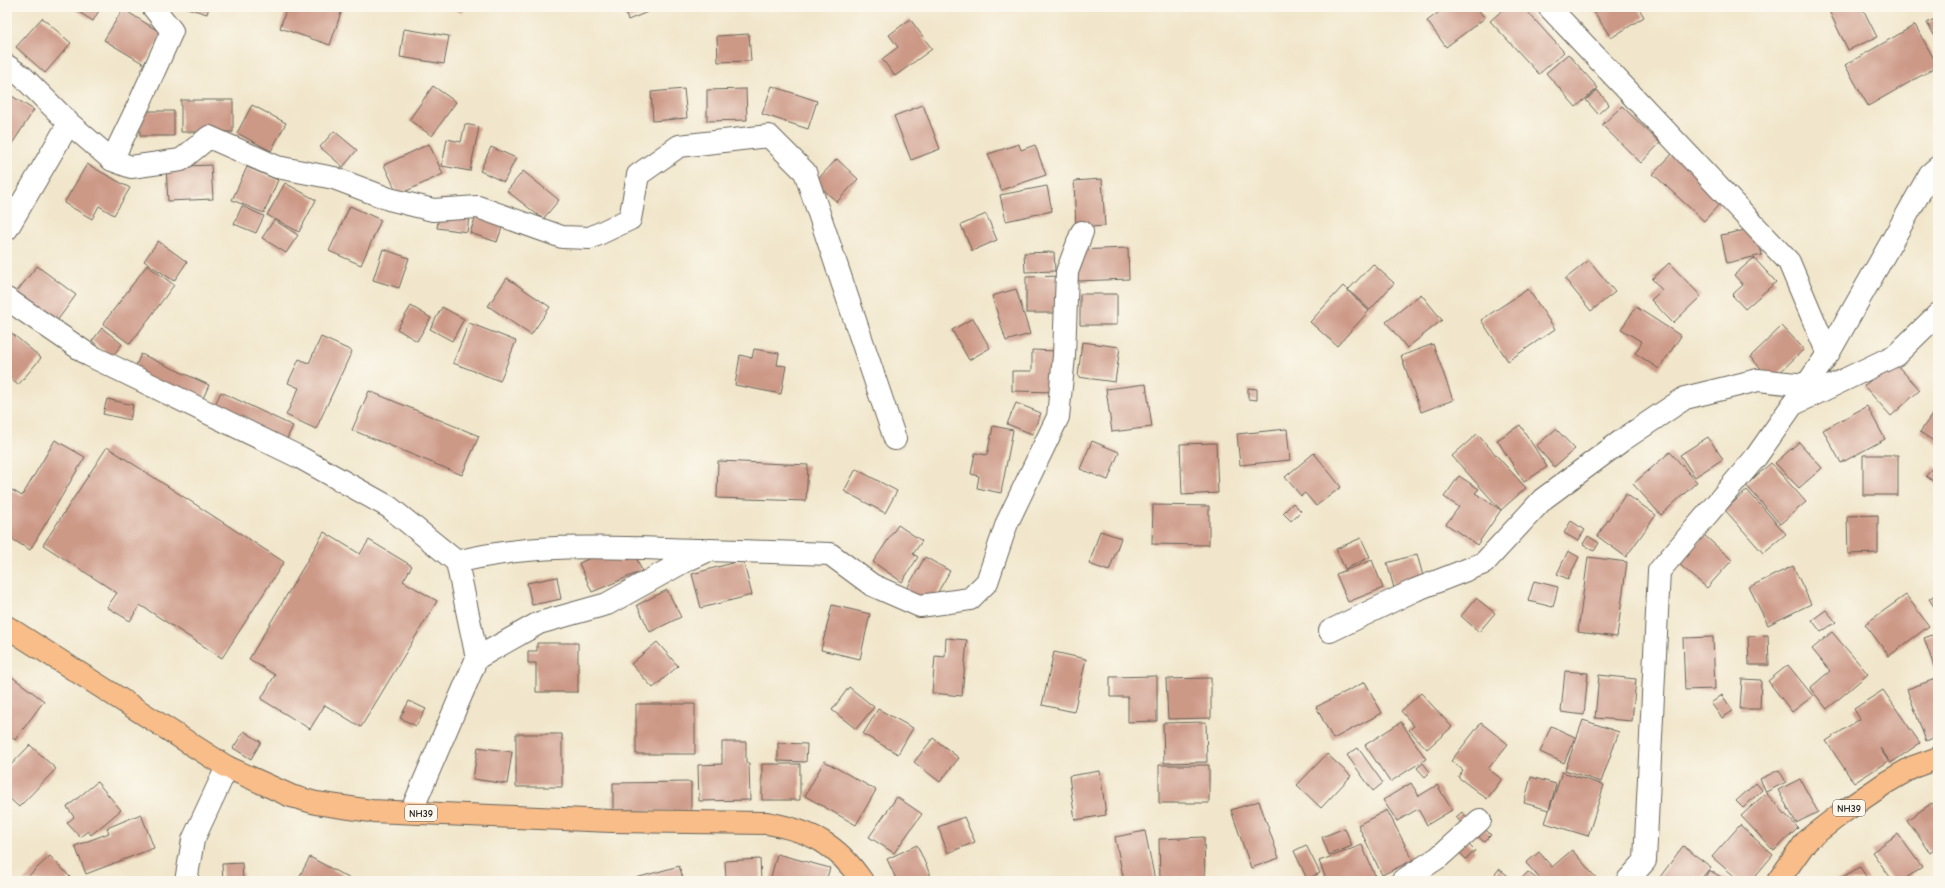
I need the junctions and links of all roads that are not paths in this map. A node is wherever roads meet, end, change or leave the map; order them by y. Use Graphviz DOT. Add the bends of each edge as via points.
graph roads {
  1 [pos="152,7"];
  2 [pos="1549,7"];
  3 [pos="7,66"];
  4 [pos="69,123"];
  5 [pos="112,160"];
  6 [pos="1938,167"];
  7 [pos="7,229"];
  8 [pos="1082,232"];
  9 [pos="7,299"];
  10 [pos="1938,314"];
  11 [pos="1828,354"];
  12 [pos="1806,386"];
  13 [pos="1793,404"];
  14 [pos="895,439"];
  15 [pos="709,550"];
  16 [pos="457,562"];
  17 [pos="7,627"];
  18 [pos="1330,631"];
  19 [pos="477,658"];
  20 [pos="1938,758"];
  21 [pos="227,767"];
  22 [pos="411,812"];
  23 [pos="1480,820"];
  24 [pos="189,877"];
  25 [pos="862,881"];
  26 [pos="1402,881"];
  27 [pos="1627,881"];
  28 [pos="1778,881"];
  1 -- 5 [label="street" via="172,31"];
  2 -- 11 [label="street" via="1789,262"];
  3 -- 4 [label="street" via="23,77"];
  4 -- 5 [label="street"];
  4 -- 7 [label="street"];
  5 -- 14 [label="street" via="131,167 181,160 209,137 277,167 334,178 389,199 433,210 478,207 562,237 590,238 630,219 638,175 679,146 769,136 805,172"];
  6 -- 11 [label="street" via="1930,174"];
  8 -- 15 [label="street" via="1067,272 1064,356 1058,417 1007,523 987,582 970,598 920,606 872,585 830,554"];
  9 -- 16 [label="street" via="89,355 301,458 389,507"];
  10 -- 13 [label="street" via="1896,355"];
  11 -- 12 [label="street"];
  12 -- 13 [label="street"];
  12 -- 18 [label="street" via="1758,380 1685,398 1543,499 1484,562 1415,590"];
  13 -- 27 [label="street" via="1756,457 1659,571 1645,861"];
  15 -- 16 [label="street" via="587,548 482,555"];
  15 -- 19 [label="street" via="607,604 540,624"];
  16 -- 19 [label="street"];
  17 -- 21 [label="highway, NH39"];
  19 -- 22 [label="street"];
  20 -- 28 [label="highway, NH39" via="1913,767 1887,782 1807,840"];
  21 -- 22 [label="highway, NH39" via="292,796 316,803 371,811"];
  21 -- 24 [label="street" via="193,840"];
  22 -- 25 [label="highway, NH39" via="611,821 768,823 809,833 828,844 843,857"];
  23 -- 26 [label="street" via="1439,857"];
}
